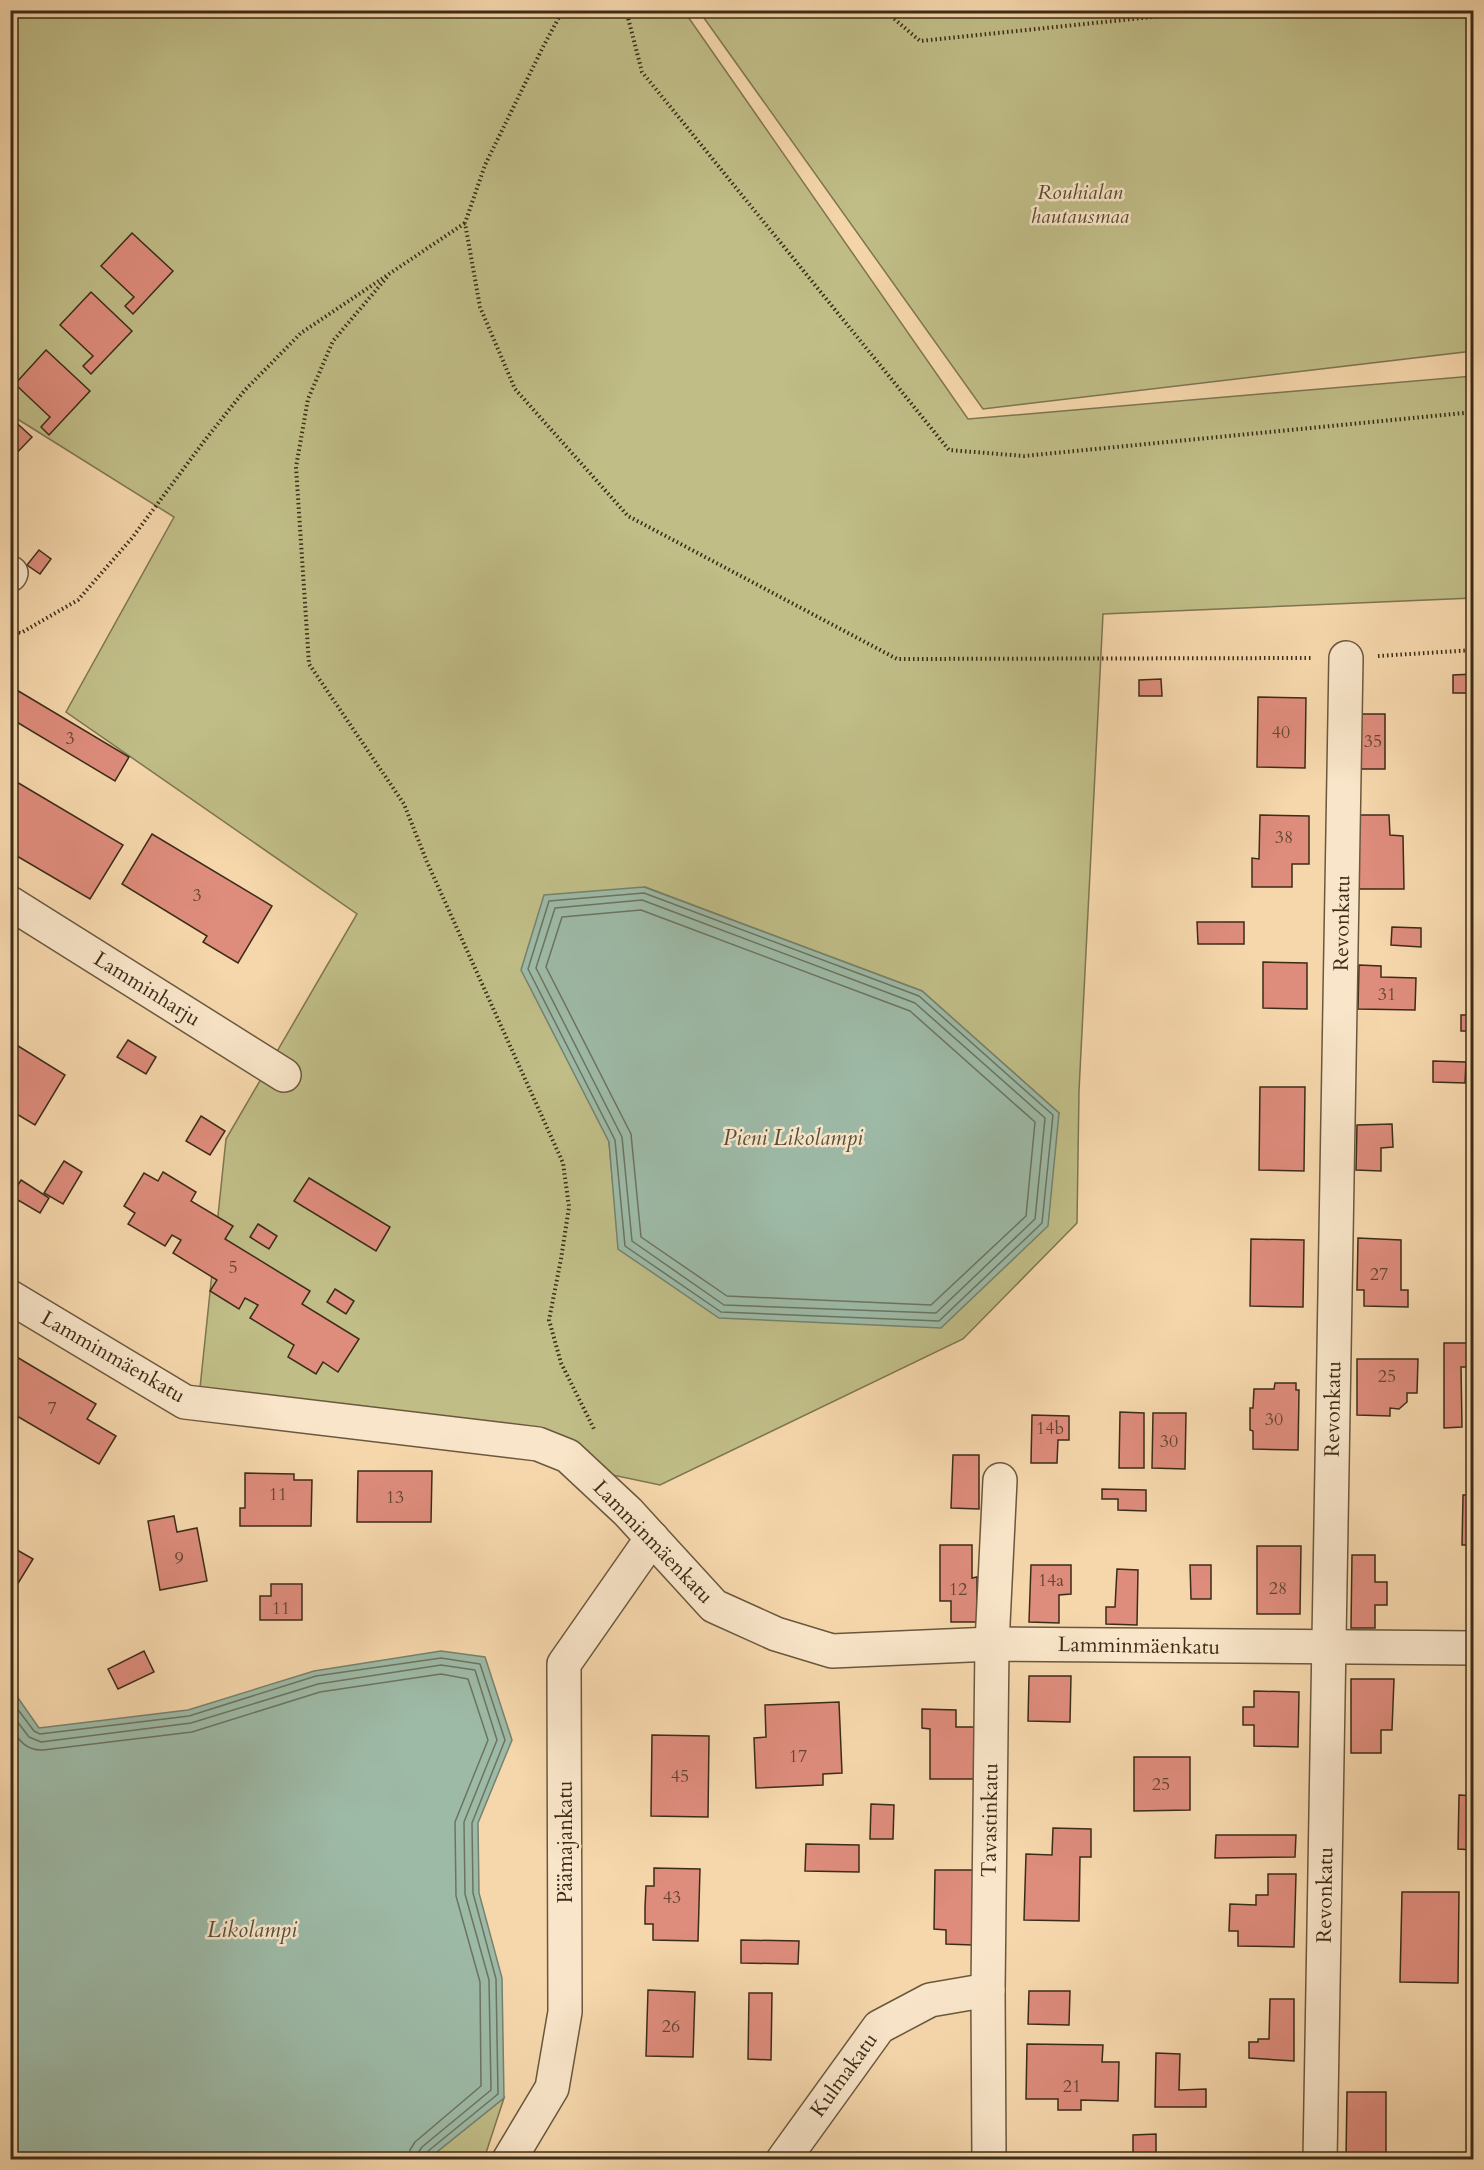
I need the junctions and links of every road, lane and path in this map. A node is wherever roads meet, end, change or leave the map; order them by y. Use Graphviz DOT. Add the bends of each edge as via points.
graph roads {
  1 [pos="563,10"];
  2 [pos="626,10"];
  3 [pos="884,10"];
  4 [pos="1220,10"];
  5 [pos="465,223"];
  6 [pos="387,277"];
  7 [pos="1473,412"];
  8 [pos="10,632"];
  9 [pos="1473,650"];
  10 [pos="1346,658"];
  11 [pos="10,903"];
  12 [pos="284,1075"];
  13 [pos="10,1297"];
  14 [pos="597,1434"];
  15 [pos="1000,1480"];
  16 [pos="652,1538"];
  17 [pos="992,1644"];
  18 [pos="1329,1648"];
  19 [pos="1473,1648"];
  20 [pos="988,1990"];
  21 [pos="509,2160"];
  22 [pos="783,2160"];
  23 [pos="989,2160"];
  24 [pos="1320,2160"];
  1 -- 5 [label="path" via="485,165"];
  2 -- 7 [label="path" via="642,72 949,450 1024,456"];
  3 -- 4 [label="path" via="920,41"];
  5 -- 6 [label="path"];
  5 -- 10 [label="path" via="480,307 516,389 628,516 897,659"];
  6 -- 8 [label="path" via="301,333 244,392 132,538 78,600 21,633"];
  6 -- 14 [label="path" via="333,341 308,399 296,467 309,664 404,804 563,1163 569,1207 549,1320 561,1363"];
  9 -- 10 [label="path"];
  10 -- 18 [label="street, Revonkatu"];
  11 -- 12 [label="street, Lamminharju"];
  13 -- 16 [label="street, Lamminmäenkatu" via="185,1402 538,1444 568,1456"];
  15 -- 17 [label="street, Tavastinkatu"];
  16 -- 17 [label="street, Lamminmäenkatu" via="714,1606 776,1634 832,1651"];
  16 -- 21 [label="street, Päämajankatu" via="564,1664 565,2012 552,2088"];
  17 -- 18 [label="street, Lamminmäenkatu"];
  17 -- 20 [label="street, Tavastinkatu"];
  18 -- 19 [label="street, Lamminmäenkatu"];
  18 -- 24 [label="street, Revonkatu"];
  20 -- 22 [label="street, Kulmakatu" via="930,2000 879,2027"];
  20 -- 23 [label="street, Tavastinkatu"];
}
